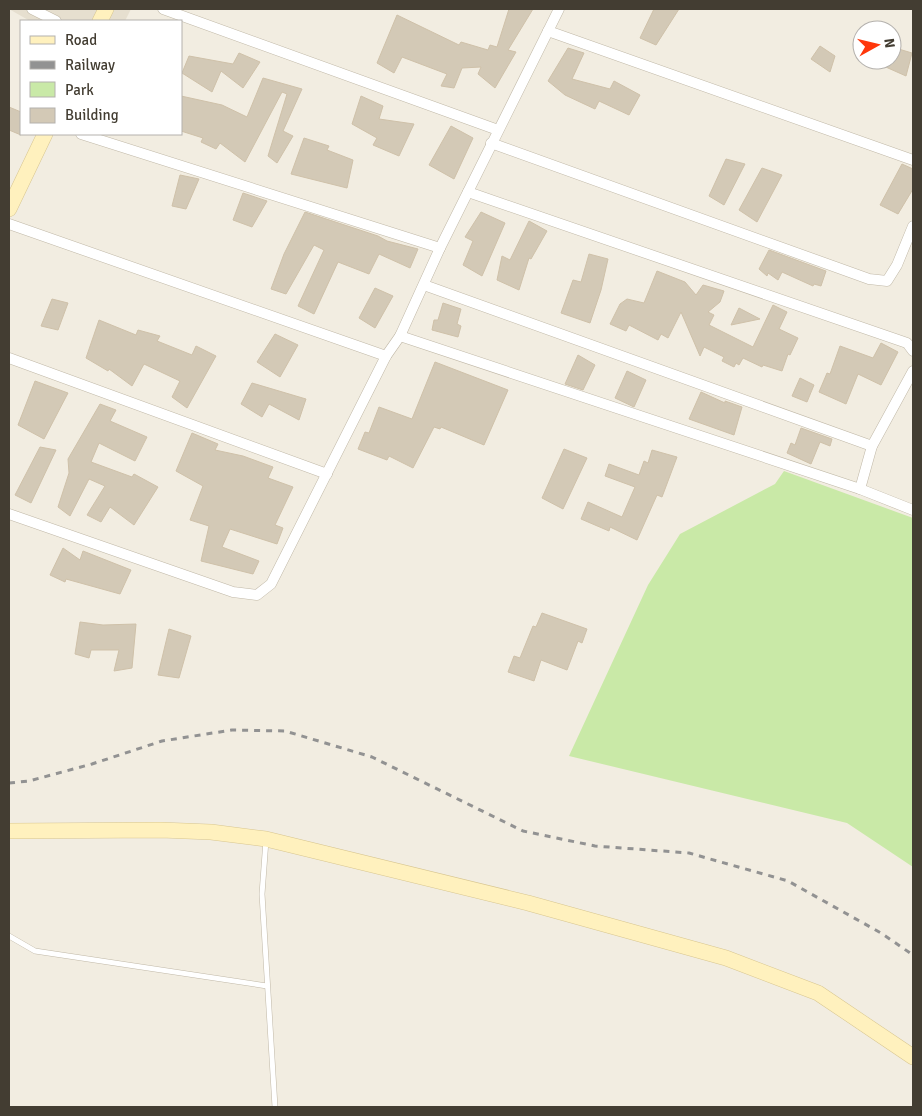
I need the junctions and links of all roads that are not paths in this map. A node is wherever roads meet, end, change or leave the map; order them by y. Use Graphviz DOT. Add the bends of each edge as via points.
graph roads {
  1 [pos="32,9"];
  2 [pos="163,9"];
  3 [pos="559,9"];
  4 [pos="54,20"];
  5 [pos="548,31"];
  6 [pos="498,130"];
  7 [pos="45,135"];
  8 [pos="83,135"];
  9 [pos="492,143"];
  10 [pos="913,160"];
  11 [pos="468,192"];
  12 [pos="9,209"];
  13 [pos="9,224"];
  14 [pos="913,226"];
  15 [pos="440,248"];
  16 [pos="424,285"];
  17 [pos="400,336"];
  18 [pos="913,351"];
  19 [pos="386,356"];
  20 [pos="9,358"];
  21 [pos="913,371"];
  22 [pos="872,446"];
  23 [pos="327,474"];
  24 [pos="860,489"];
  25 [pos="913,510"];
  26 [pos="9,514"];
  27 [pos="9,831"];
  28 [pos="266,839"];
  29 [pos="9,936"];
  30 [pos="267,986"];
  31 [pos="913,1057"];
  32 [pos="275,1107"];
  1 -- 4 [label="street"];
  2 -- 6 [label="street"];
  3 -- 5 [label="street"];
  5 -- 6 [label="street"];
  5 -- 10 [label="street"];
  6 -- 9 [label="street"];
  7 -- 12 [label="street"];
  8 -- 15 [label="street"];
  9 -- 11 [label="street"];
  9 -- 14 [label="street" via="868,279 887,281"];
  11 -- 15 [label="street"];
  11 -- 18 [label="street" via="907,343"];
  13 -- 19 [label="street"];
  15 -- 16 [label="street"];
  16 -- 17 [label="street"];
  16 -- 22 [label="street"];
  17 -- 19 [label="street"];
  17 -- 24 [label="street"];
  19 -- 23 [label="street"];
  20 -- 23 [label="street"];
  21 -- 22 [label="street"];
  22 -- 24 [label="street"];
  23 -- 26 [label="street" via="271,584 257,595 232,592"];
  24 -- 25 [label="street"];
  27 -- 28 [label="street" via="162,830"];
  28 -- 30 [label="lane" via="262,894"];
  28 -- 31 [label="street" via="518,901 726,958 818,993"];
  29 -- 30 [label="lane" via="35,951"];
  30 -- 32 [label="lane"];
}
